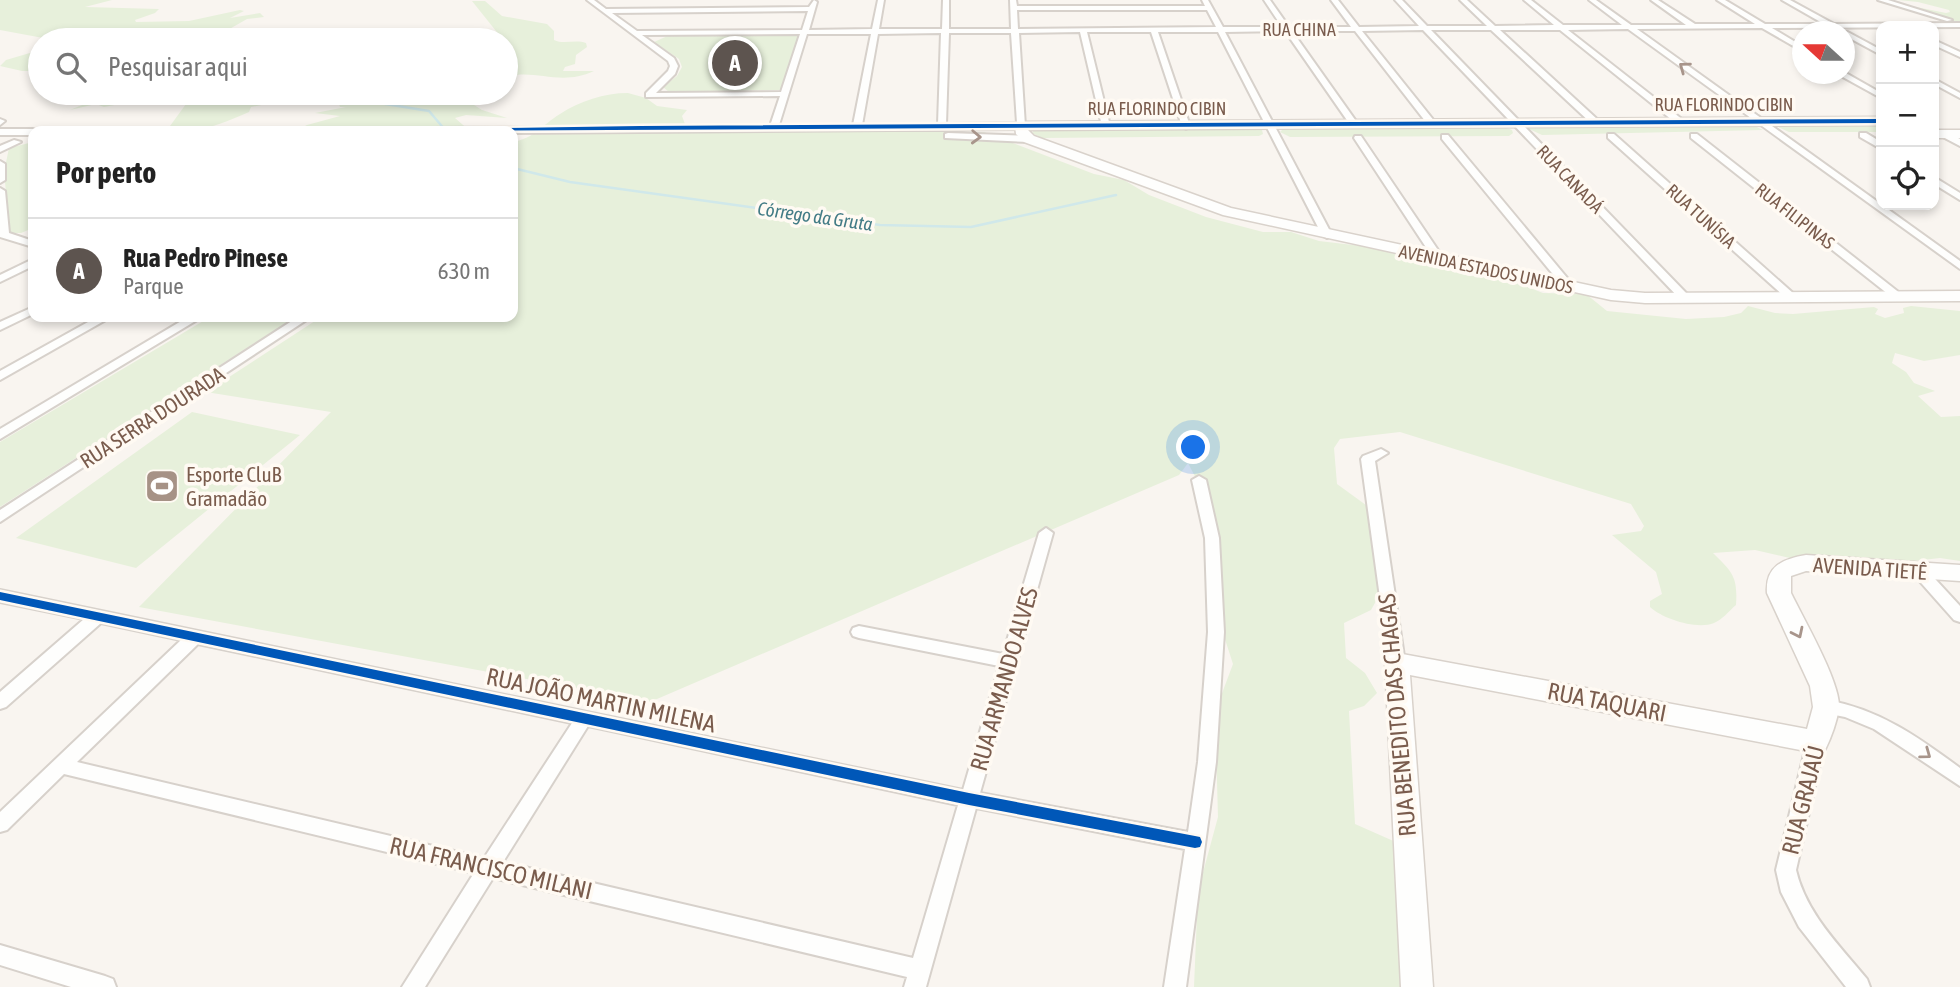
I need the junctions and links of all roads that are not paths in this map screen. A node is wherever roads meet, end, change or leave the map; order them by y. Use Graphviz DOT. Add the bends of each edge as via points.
graph roads {
  1 [pos="590,0"];
  2 [pos="815,0"];
  3 [pos="881,0"];
  4 [pos="946,0"];
  5 [pos="1267,0"];
  6 [pos="1334,0"];
  7 [pos="1398,0"];
  8 [pos="1463,0"];
  9 [pos="1527,0"];
  10 [pos="1592,0"];
  11 [pos="1654,0"];
  12 [pos="1720,0"];
  13 [pos="1785,0"];
  14 [pos="1881,0"];
  15 [pos="1014,4"];
  16 [pos="1207,4"];
  17 [pos="812,9"];
  18 [pos="604,11"];
  19 [pos="1823,21"];
  20 [pos="1960,24"];
  21 [pos="1939,25"];
  22 [pos="1876,26"];
  23 [pos="1628,27"];
  24 [pos="1695,27"];
  25 [pos="1766,27"];
  26 [pos="1792,27"];
  27 [pos="1855,27"];
  28 [pos="1425,28"];
  29 [pos="1494,28"];
  30 [pos="1562,28"];
  31 [pos="1220,29"];
  32 [pos="1288,29"];
  33 [pos="1358,29"];
  34 [pos="946,30"];
  35 [pos="1016,30"];
  36 [pos="1083,30"];
  37 [pos="1154,30"];
  38 [pos="805,31"];
  39 [pos="875,31"];
  40 [pos="638,33"];
  41 [pos="1855,38"];
  42 [pos="1792,43"];
  43 [pos="1939,44"];
  44 [pos="1876,49"];
  45 [pos="1960,55"];
  46 [pos="1855,81"];
  47 [pos="1939,84"];
  48 [pos="1876,93"];
  49 [pos="785,94"];
  50 [pos="1960,96"];
  51 [pos="0,121"];
  52 [pos="1760,121"];
  53 [pos="1876,121"];
  54 [pos="1939,121"];
  55 [pos="1960,121"];
  56 [pos="1595,122"];
  57 [pos="1679,122"];
  58 [pos="1517,123"];
  59 [pos="1432,124"];
  60 [pos="1106,126"];
  61 [pos="1186,126"];
  62 [pos="774,127"];
  63 [pos="857,127"];
  64 [pos="942,127"];
  65 [pos="518,130"];
  66 [pos="518,130"];
  67 [pos="1356,131"];
  68 [pos="1025,132"];
  69 [pos="1273,132"];
  70 [pos="28,133"];
  71 [pos="1939,134"];
  72 [pos="1960,134"];
  73 [pos="1777,135"];
  74 [pos="1863,135"];
  75 [pos="1876,135"];
  76 [pos="2,136"];
  77 [pos="1611,136"];
  78 [pos="1694,136"];
  79 [pos="1444,137"];
  80 [pos="1528,137"];
  81 [pos="28,141"];
  82 [pos="17,142"];
  83 [pos="1876,143"];
  84 [pos="1960,144"];
  85 [pos="0,149"];
  86 [pos="0,164"];
  87 [pos="0,180"];
  88 [pos="1939,183"];
  89 [pos="0,191"];
  90 [pos="1960,197"];
  91 [pos="1,209"];
  92 [pos="1327,235"];
  93 [pos="4,238"];
  94 [pos="28,243"];
  95 [pos="1439,259"];
  96 [pos="28,265"];
  97 [pos="1960,266"];
  98 [pos="0,279"];
  99 [pos="1569,286"];
  100 [pos="1790,296"];
  101 [pos="1897,296"];
  102 [pos="1960,296"];
  103 [pos="1684,297"];
  104 [pos="28,313"];
  105 [pos="96,322"];
  106 [pos="188,322"];
  107 [pos="297,322"];
  108 [pos="0,327"];
  109 [pos="0,376"];
  110 [pos="0,435"];
  111 [pos="1381,453"];
  112 [pos="1199,480"];
  113 [pos="0,517"];
  114 [pos="1046,533"];
  115 [pos="1920,572"];
  116 [pos="1960,573"];
  117 [pos="0,597"];
  118 [pos="1960,616"];
  119 [pos="97,617"];
  120 [pos="859,632"];
  121 [pos="194,638"];
  122 [pos="1009,662"];
  123 [pos="1398,663"];
  124 [pos="0,702"];
  125 [pos="1826,707"];
  126 [pos="584,718"];
  127 [pos="1816,742"];
  128 [pos="61,766"];
  129 [pos="1960,778"];
  130 [pos="970,799"];
  131 [pos="0,824"];
  132 [pos="1195,842"];
  133 [pos="489,867"];
  134 [pos="0,955"];
  135 [pos="918,978"];
  136 [pos="106,987"];
  137 [pos="413,987"];
  138 [pos="1175,987"];
  139 [pos="1417,987"];
  140 [pos="1859,987"];
  1 -- 18 [label="street"];
  2 -- 17 [label="street"];
  3 -- 39 [label="street"];
  4 -- 34 [label="street"];
  5 -- 32 [label="street"];
  6 -- 33 [label="street"];
  7 -- 28 [label="street, RUA CANADÁ"];
  8 -- 29 [label="street"];
  9 -- 30 [label="street"];
  10 -- 23 [label="street"];
  11 -- 24 [label="street"];
  12 -- 25 [label="street"];
  13 -- 19 [label="street"];
  14 -- 20 [label="street"];
  15 -- 16 [label="street"];
  15 -- 35 [label="street"];
  16 -- 31 [label="street"];
  17 -- 18 [label="street"];
  17 -- 38 [label="street"];
  18 -- 40 [label="street"];
  20 -- 21 [label="street, RUA CHINA"];
  22 -- 27 [label="street, RUA CHINA"];
  23 -- 24 [label="street, RUA CHINA"];
  23 -- 30 [label="street, RUA CHINA"];
  52 -- 23 [label="street, one-way"];
  24 -- 25 [label="street, RUA CHINA"];
  25 -- 26 [label="street, RUA CHINA"];
  25 -- 42 [label="street"];
  28 -- 29 [label="street, RUA CHINA"];
  28 -- 33 [label="street, RUA CHINA"];
  28 -- 58 [label="street, RUA CANADÁ"];
  29 -- 30 [label="street, RUA CHINA"];
  29 -- 56 [label="street"];
  30 -- 57 [label="street"];
  31 -- 32 [label="street, RUA CHINA"];
  31 -- 37 [label="street, RUA CHINA"];
  31 -- 69 [label="street"];
  32 -- 33 [label="street, RUA CHINA"];
  32 -- 67 [label="street"];
  33 -- 59 [label="street"];
  34 -- 35 [label="street, RUA CHINA"];
  34 -- 39 [label="street, RUA CHINA"];
  34 -- 64 [label="street"];
  35 -- 36 [label="street, RUA CHINA"];
  35 -- 68 [label="street"];
  36 -- 37 [label="street, RUA CHINA"];
  36 -- 60 [label="street"];
  37 -- 61 [label="street"];
  38 -- 39 [label="street, RUA CHINA"];
  38 -- 40 [label="street, RUA CHINA"];
  38 -- 49 [label="street"];
  39 -- 63 [label="street"];
  40 -- 49 [label="street" via="674,66 649,95"];
  41 -- 44 [label="street"];
  43 -- 45 [label="street"];
  46 -- 48 [label="street"];
  47 -- 50 [label="street"];
  49 -- 62 [label="street"];
  51 -- 76 [label="street"];
  52 -- 53 [label="street, RUA FLORINDO CIBIN"];
  52 -- 57 [label="street, RUA FLORINDO CIBIN"];
  52 -- 73 [label="street"];
  54 -- 55 [label="street"];
  56 -- 57 [label="street, RUA FLORINDO CIBIN"];
  56 -- 58 [label="street, RUA FLORINDO CIBIN"];
  58 -- 59 [label="street, RUA FLORINDO CIBIN"];
  58 -- 80 [label="street, RUA CANADÁ"];
  59 -- 67 [label="street, RUA FLORINDO CIBIN"];
  60 -- 61 [label="street, RUA FLORINDO CIBIN"];
  60 -- 68 [label="street, RUA FLORINDO CIBIN"];
  61 -- 69 [label="street, RUA FLORINDO CIBIN"];
  62 -- 63 [label="street, RUA FLORINDO CIBIN"];
  62 -- 66 [label="street, RUA FLORINDO CIBIN"];
  63 -- 64 [label="street, RUA FLORINDO CIBIN"];
  64 -- 68 [label="street, RUA FLORINDO CIBIN"];
  65 -- 68 [label="street, RUA FLORINDO CIBIN, one-way"];
  67 -- 69 [label="street, RUA FLORINDO CIBIN"];
  67 -- 79 [label="street, RUA FLORINDO CIBIN"];
  67 -- 95 [label="street"];
  68 -- 69 [label="street, RUA FLORINDO CIBIN"];
  68 -- 92 [label="street, AVENIDA ESTADOS UNIDOS" via="1081,150 1190,200"];
  69 -- 92 [label="street"];
  70 -- 76 [label="street"];
  71 -- 72 [label="street"];
  71 -- 84 [label="street"];
  73 -- 74 [label="street, RUA FLORINDO CIBIN"];
  73 -- 78 [label="street, RUA FLORINDO CIBIN"];
  73 -- 97 [label="street"];
  74 -- 75 [label="street, RUA FLORINDO CIBIN"];
  74 -- 83 [label="street"];
  76 -- 82 [label="street"];
  77 -- 78 [label="street, RUA FLORINDO CIBIN"];
  77 -- 80 [label="street, RUA FLORINDO CIBIN"];
  77 -- 100 [label="street, RUA TUNÍSIA"];
  78 -- 101 [label="street, RUA FILIPINAS"];
  79 -- 80 [label="street, RUA FLORINDO CIBIN"];
  79 -- 99 [label="street"];
  80 -- 103 [label="street, RUA CANADÁ"];
  81 -- 82 [label="street"];
  82 -- 85 [label="street"];
  86 -- 87 [label="street"];
  88 -- 90 [label="street"];
  89 -- 91 [label="street"];
  91 -- 93 [label="street"];
  92 -- 95 [label="street, AVENIDA ESTADOS UNIDOS"];
  93 -- 94 [label="street"];
  95 -- 99 [label="street, AVENIDA ESTADOS UNIDOS"];
  96 -- 98 [label="street"];
  99 -- 103 [label="street, AVENIDA ESTADOS UNIDOS" via="1645,298"];
  100 -- 101 [label="street, AVENIDA ESTADOS UNIDOS"];
  100 -- 103 [label="street, AVENIDA ESTADOS UNIDOS"];
  101 -- 102 [label="street, AVENIDA ESTADOS UNIDOS"];
  104 -- 108 [label="street"];
  105 -- 109 [label="street"];
  106 -- 110 [label="street"];
  107 -- 113 [label="street, RUA SERRA DOURADA"];
  111 -- 123 [label="street, RUA BENEDITO DAS CHAGAS" via="1368,459"];
  112 -- 132 [label="street" via="1212,538 1216,632 1207,762"];
  114 -- 122 [label="street, RUA ARMANDO ALVES"];
  115 -- 116 [label="street, AVENIDA TIETÊ"];
  115 -- 118 [label="street"];
  115 -- 125 [label="street, AVENIDA TIETÊ, one-way" via="1806,563 1782,571 1776,580 1779,593 1823,686"];
  117 -- 119 [label="street, RUA JOÃO MARTIN MILENA"];
  119 -- 121 [label="street, RUA JOÃO MARTIN MILENA"];
  119 -- 124 [label="street"];
  120 -- 122 [label="street"];
  121 -- 126 [label="street, RUA JOÃO MARTIN MILENA"];
  121 -- 128 [label="street"];
  122 -- 130 [label="street, RUA ARMANDO ALVES"];
  123 -- 127 [label="street, RUA TAQUARI"];
  123 -- 139 [label="street, RUA BENEDITO DAS CHAGAS"];
  125 -- 127 [label="street, RUA GRAJAÚ"];
  125 -- 129 [label="street, one-way" via="1878,721"];
  126 -- 130 [label="street, RUA JOÃO MARTIN MILENA"];
  126 -- 133 [label="street"];
  127 -- 140 [label="street, RUA GRAJAÚ" via="1786,870 1791,892 1806,920"];
  128 -- 131 [label="street"];
  128 -- 133 [label="street, RUA FRANCISCO MILANI"];
  130 -- 132 [label="street, RUA JOÃO MARTIN MILENA"];
  130 -- 135 [label="street, RUA ARMANDO ALVES"];
  132 -- 138 [label="street"];
  133 -- 135 [label="street, RUA FRANCISCO MILANI"];
  133 -- 137 [label="street"];
  134 -- 136 [label="street"];
}
